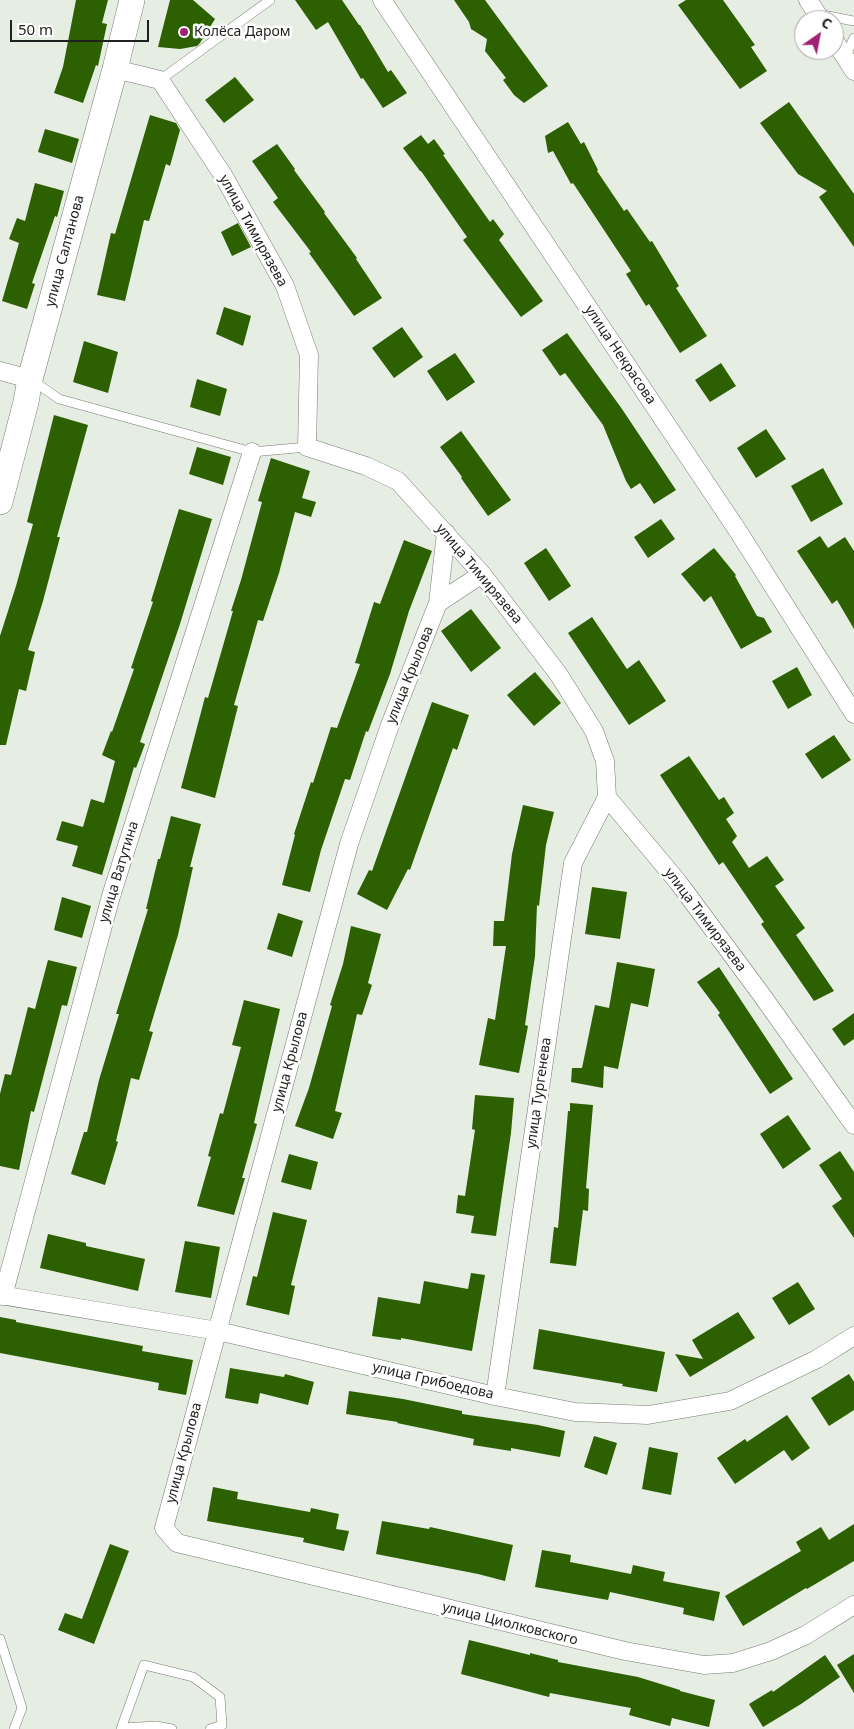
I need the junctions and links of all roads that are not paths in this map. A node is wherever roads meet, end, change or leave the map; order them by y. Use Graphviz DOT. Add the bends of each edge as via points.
graph roads {
  1 [pos="132,0"];
  2 [pos="270,0"];
  3 [pos="382,0"];
  4 [pos="854,38"];
  5 [pos="850,64"];
  6 [pos="115,69"];
  7 [pos="160,80"];
  8 [pos="0,371"];
  9 [pos="30,379"];
  10 [pos="307,447"];
  11 [pos="252,452"];
  12 [pos="0,502"];
  13 [pos="446,533"];
  14 [pos="482,574"];
  15 [pos="438,603"];
  16 [pos="854,714"];
  17 [pos="607,797"];
  18 [pos="854,1125"];
  19 [pos="2,1296"];
  20 [pos="218,1331"];
  21 [pos="854,1336"];
  22 [pos="495,1396"];
  23 [pos="164,1528"];
  24 [pos="854,1606"];
  25 [pos="0,1639"];
  26 [pos="122,1728"];
  27 [pos="14,1729"];
  28 [pos="172,1729"];
  29 [pos="210,1729"];
  1 -- 6 [label="main road, улица Салтанова"];
  2 -- 7 [label="lane"];
  3 -- 16 [label="street, улица Некрасова" via="738,532"];
  4 -- 5 [label="lane"];
  6 -- 7 [label="street"];
  6 -- 9 [label="main road, улица Салтанова"];
  7 -- 10 [label="street, улица Тимирязева" via="223,175 285,286 309,355"];
  8 -- 9 [label="street"];
  9 -- 11 [label="lane" via="59,399"];
  9 -- 12 [label="main road, улица Салтанова"];
  10 -- 11 [label="lane"];
  10 -- 13 [label="street, улица Тимирязева" via="366,466 398,481"];
  11 -- 19 [label="street, улица Ватутина" via="111,896"];
  13 -- 14 [label="street, улица Тимирязева"];
  13 -- 15 [label="street, улица Крылова"];
  14 -- 15 [label="street"];
  14 -- 17 [label="street, улица Тимирязева" via="559,675 594,731 605,761"];
  15 -- 20 [label="street, улица Крылова" via="390,725 349,844"];
  17 -- 18 [label="street, улица Тимирязева" via="678,882"];
  17 -- 22 [label="street, улица Тургенева" via="573,863"];
  19 -- 20 [label="street, улица Грибоедова"];
  20 -- 22 [label="street, улица Грибоедова"];
  20 -- 23 [label="street, улица Крылова"];
  21 -- 22 [label="street, улица Грибоедова" via="817,1359 730,1402 648,1415 575,1412"];
  23 -- 24 [label="street, улица Циолковского" via="178,1543 625,1651 704,1665 733,1663 771,1651"];
  25 -- 27 [label="lane" via="22,1708"];
  26 -- 28 [label="lane" via="156,1726"];
  26 -- 29 [label="lane" via="144,1665 193,1677 220,1697 222,1725"];
}
